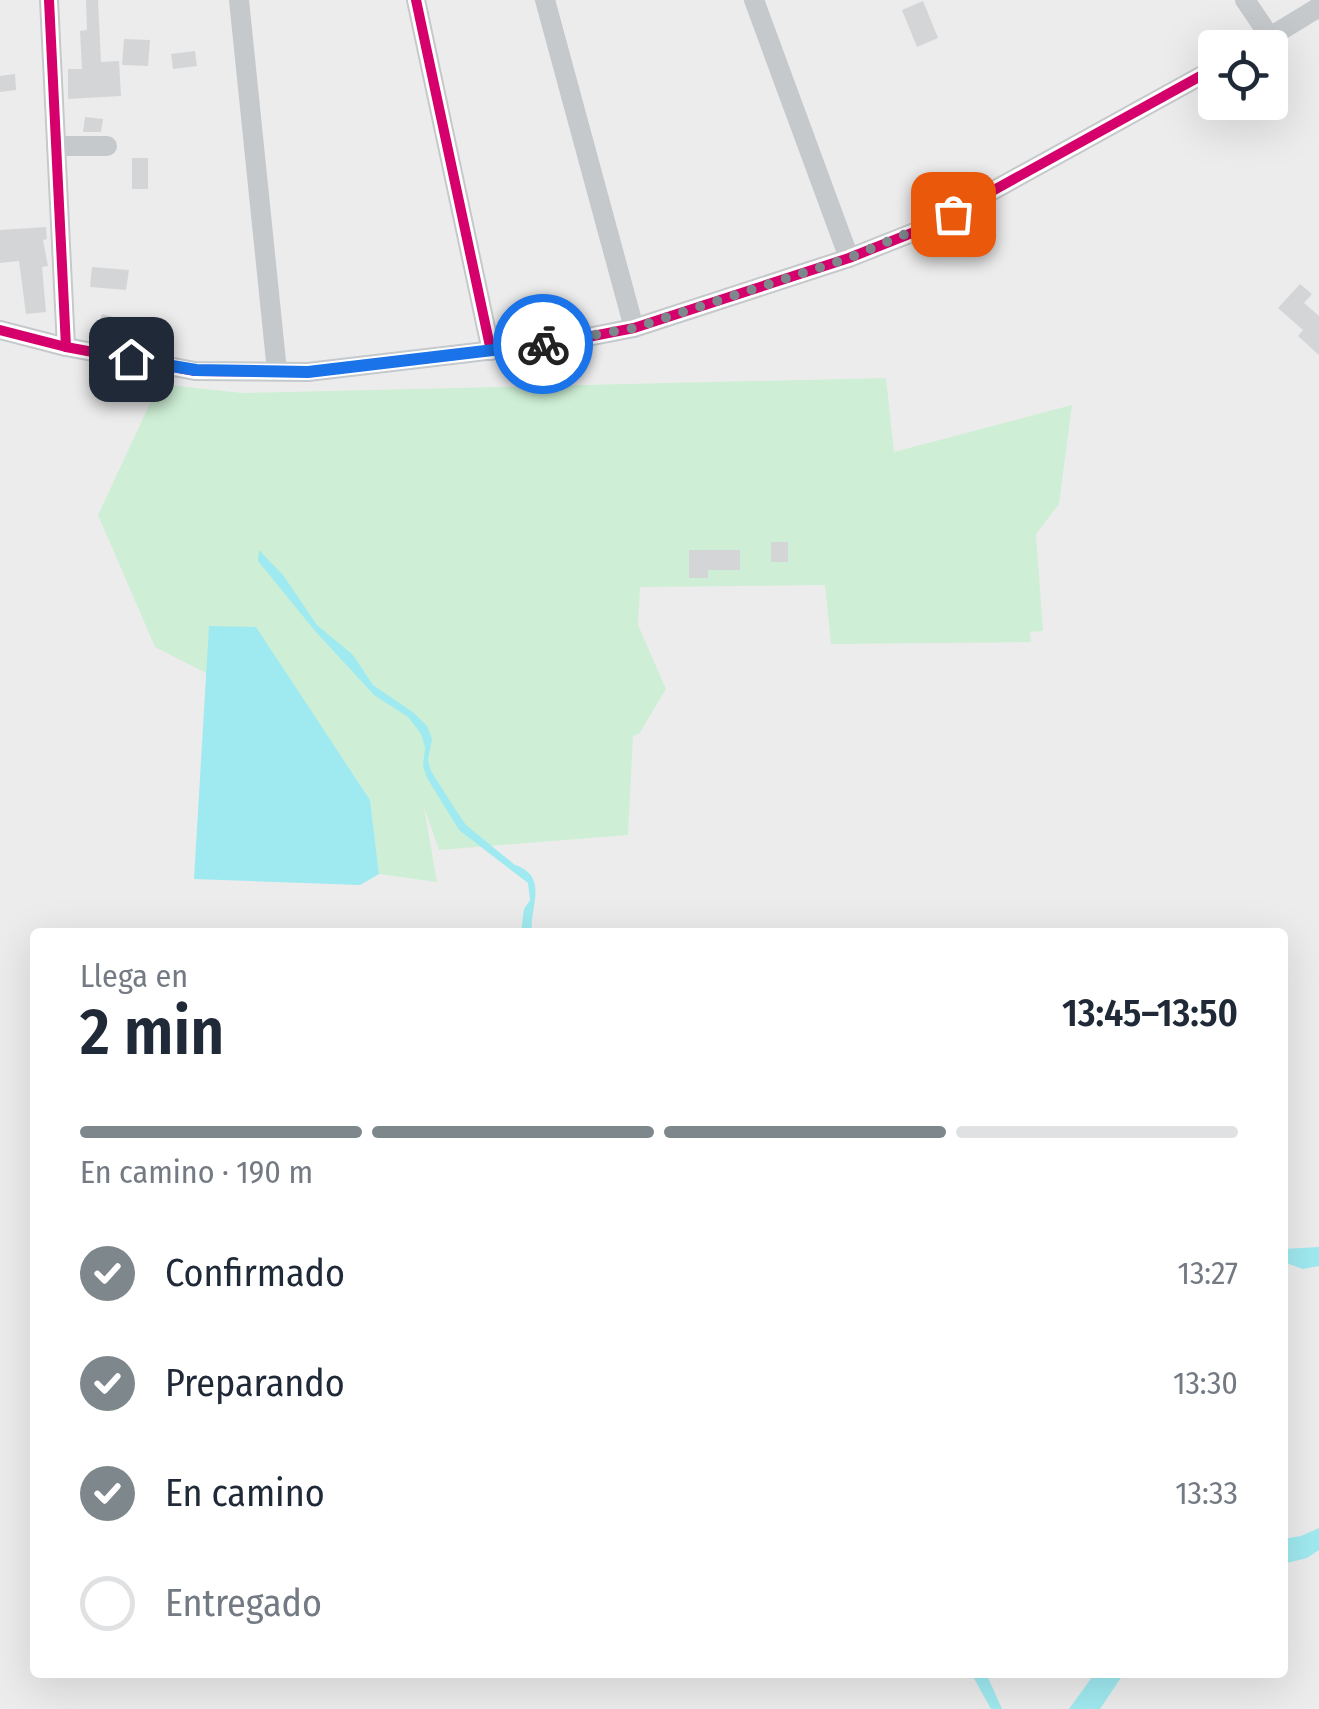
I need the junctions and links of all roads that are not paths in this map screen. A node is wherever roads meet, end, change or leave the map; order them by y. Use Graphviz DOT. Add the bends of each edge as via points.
graph roads {
  1 [pos="48,0"];
  2 [pos="239,0"];
  3 [pos="416,0"];
  4 [pos="545,0"];
  5 [pos="754,0"];
  6 [pos="1246,0"];
  7 [pos="1319,7"];
  8 [pos="1257,30"];
  9 [pos="1281,30"];
  10 [pos="1198,78"];
  11 [pos="56,146"];
  12 [pos="107,146"];
  13 [pos="849,258"];
  14 [pos="634,328"];
  15 [pos="0,330"];
  16 [pos="66,347"];
  17 [pos="491,351"];
  18 [pos="276,371"];
  1 -- 11 [label="street"];
  2 -- 18 [label="street"];
  3 -- 17 [label="street"];
  4 -- 14 [label="street"];
  5 -- 13 [label="street"];
  6 -- 8 [label="street"];
  7 -- 9 [label="street"];
  10 -- 13 [label="street" via="980,201"];
  11 -- 12 [label="street"];
  11 -- 16 [label="street"];
  13 -- 14 [label="street"];
  14 -- 17 [label="street"];
  15 -- 16 [label="street"];
  16 -- 18 [label="street" via="196,370"];
  17 -- 18 [label="street"];
}
